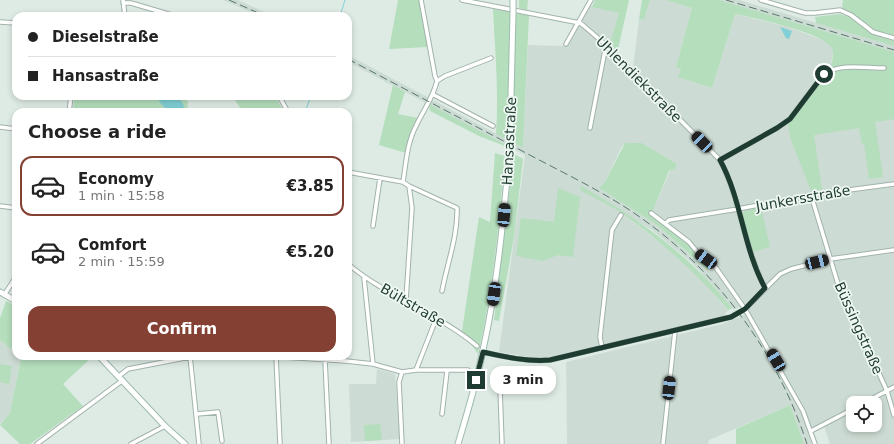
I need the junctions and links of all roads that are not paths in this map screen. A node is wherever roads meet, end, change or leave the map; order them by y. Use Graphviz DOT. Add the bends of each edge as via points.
graph roads {
  1 [pos="421,0"];
  2 [pos="462,0"];
  3 [pos="513,0"];
  4 [pos="591,0"];
  5 [pos="761,0"];
  6 [pos="123,1"];
  7 [pos="124,12"];
  8 [pos="161,12"];
  9 [pos="0,22"];
  10 [pos="12,23"];
  11 [pos="580,23"];
  12 [pos="894,38"];
  13 [pos="566,44"];
  14 [pos="606,45"];
  15 [pos="491,58"];
  16 [pos="884,68"];
  17 [pos="437,81"];
  18 [pos="434,95"];
  19 [pos="493,126"];
  20 [pos="0,127"];
  21 [pos="12,128"];
  22 [pos="590,128"];
  23 [pos="720,160"];
  24 [pos="352,173"];
  25 [pos="380,178"];
  26 [pos="404,182"];
  27 [pos="894,184"];
  28 [pos="409,186"];
  29 [pos="811,194"];
  30 [pos="0,206"];
  31 [pos="12,208"];
  32 [pos="738,209"];
  33 [pos="651,213"];
  34 [pos="621,215"];
  35 [pos="666,223"];
  36 [pos="373,226"];
  37 [pos="894,250"];
  38 [pos="830,259"];
  39 [pos="352,268"];
  40 [pos="364,278"];
  41 [pos="12,282"];
  42 [pos="765,288"];
  43 [pos="442,291"];
  44 [pos="2,294"];
  45 [pos="12,299"];
  46 [pos="406,300"];
  47 [pos="745,309"];
  48 [pos="436,319"];
  49 [pos="675,331"];
  50 [pos="477,346"];
  51 [pos="602,348"];
  52 [pos="483,352"];
  53 [pos="103,360"];
  54 [pos="172,360"];
  55 [pos="192,360"];
  56 [pos="276,360"];
  57 [pos="325,360"];
  58 [pos="373,364"];
  59 [pos="416,370"];
  60 [pos="468,370"];
  61 [pos="447,371"];
  62 [pos="402,372"];
  63 [pos="119,376"];
  64 [pos="123,380"];
  65 [pos="500,388"];
  66 [pos="894,388"];
  67 [pos="887,391"];
  68 [pos="877,396"];
  69 [pos="846,413"];
  70 [pos="197,414"];
  71 [pos="442,414"];
  72 [pos="894,415"];
  73 [pos="165,426"];
  74 [pos="811,431"];
  75 [pos="222,441"];
  76 [pos="37,444"];
  77 [pos="132,444"];
  78 [pos="186,444"];
  79 [pos="199,444"];
  80 [pos="280,444"];
  81 [pos="329,444"];
  82 [pos="402,444"];
  83 [pos="458,444"];
  84 [pos="502,444"];
  85 [pos="663,444"];
  86 [pos="815,444"];
  1 -- 17 [label="street"];
  2 -- 11 [label="street, Uhlendiekstraße"];
  3 -- 52 [label="main road, Hansastraße, bridge" via="509,158 501,243"];
  4 -- 11 [label="street"];
  5 -- 12 [label="street" via="805,13 840,10 873,32"];
  6 -- 7 [label="street"];
  6 -- 8 [label="street"];
  9 -- 10 [label="street"];
  11 -- 13 [label="street"];
  11 -- 14 [label="street, Uhlendiekstraße"];
  14 -- 22 [label="street"];
  14 -- 23 [label="street, Uhlendiekstraße"];
  15 -- 17 [label="street"];
  16 -- 23 [label="street" via="840,68 824,74 790,119"];
  17 -- 18 [label="street"];
  18 -- 19 [label="street"];
  18 -- 26 [label="street" via="415,127"];
  20 -- 21 [label="street"];
  23 -- 32 [label="street, Uhlendiekstraße" via="730,179"];
  24 -- 25 [label="street"];
  25 -- 26 [label="street"];
  25 -- 36 [label="street"];
  26 -- 28 [label="street"];
  27 -- 29 [label="street, Junkersstraße"];
  28 -- 43 [label="street" via="457,208 450,263 445,273"];
  28 -- 46 [label="street" via="412,208"];
  29 -- 32 [label="street, Junkersstraße"];
  29 -- 38 [label="street, Büssingstraße"];
  30 -- 31 [label="street"];
  32 -- 35 [label="street, Junkersstraße" via="669,220"];
  32 -- 42 [label="street, Uhlendiekstraße" via="755,269"];
  33 -- 35 [label="street"];
  34 -- 51 [label="street" via="612,230 600,337"];
  35 -- 47 [label="street" via="714,265"];
  37 -- 38 [label="street"];
  38 -- 42 [label="street" via="780,274"];
  38 -- 67 [label="street, Büssingstraße" via="838,284"];
  39 -- 40 [label="street, Bültstraße"];
  40 -- 46 [label="street, Bültstraße"];
  40 -- 58 [label="street"];
  41 -- 44 [label="street"];
  42 -- 47 [label="street"];
  44 -- 45 [label="main road"];
  46 -- 48 [label="street, Bültstraße"];
  47 -- 49 [label="street" via="731,317"];
  47 -- 74 [label="street" via="776,360"];
  48 -- 50 [label="street, Bültstraße" via="462,333"];
  48 -- 59 [label="street"];
  49 -- 51 [label="street"];
  49 -- 85 [label="street"];
  51 -- 52 [label="street" via="540,361"];
  52 -- 83 [label="main road, Hansastraße"];
  53 -- 63 [label="main road"];
  54 -- 63 [label="street" via="128,369"];
  55 -- 70 [label="street"];
  56 -- 80 [label="street"];
  57 -- 58 [label="street"];
  57 -- 81 [label="street"];
  58 -- 62 [label="street"];
  59 -- 61 [label="street"];
  59 -- 62 [label="street"];
  60 -- 61 [label="street"];
  61 -- 71 [label="street"];
  62 -- 82 [label="street" via="399,382"];
  63 -- 64 [label="main road"];
  64 -- 73 [label="main road"];
  64 -- 76 [label="street"];
  65 -- 84 [label="street"];
  66 -- 67 [label="street"];
  67 -- 68 [label="street"];
  67 -- 72 [label="street, Büssingstraße"];
  69 -- 74 [label="street"];
  70 -- 75 [label="street" via="218,412"];
  70 -- 79 [label="street"];
  73 -- 77 [label="street"];
  73 -- 78 [label="main road"];
  74 -- 86 [label="street"];
}
